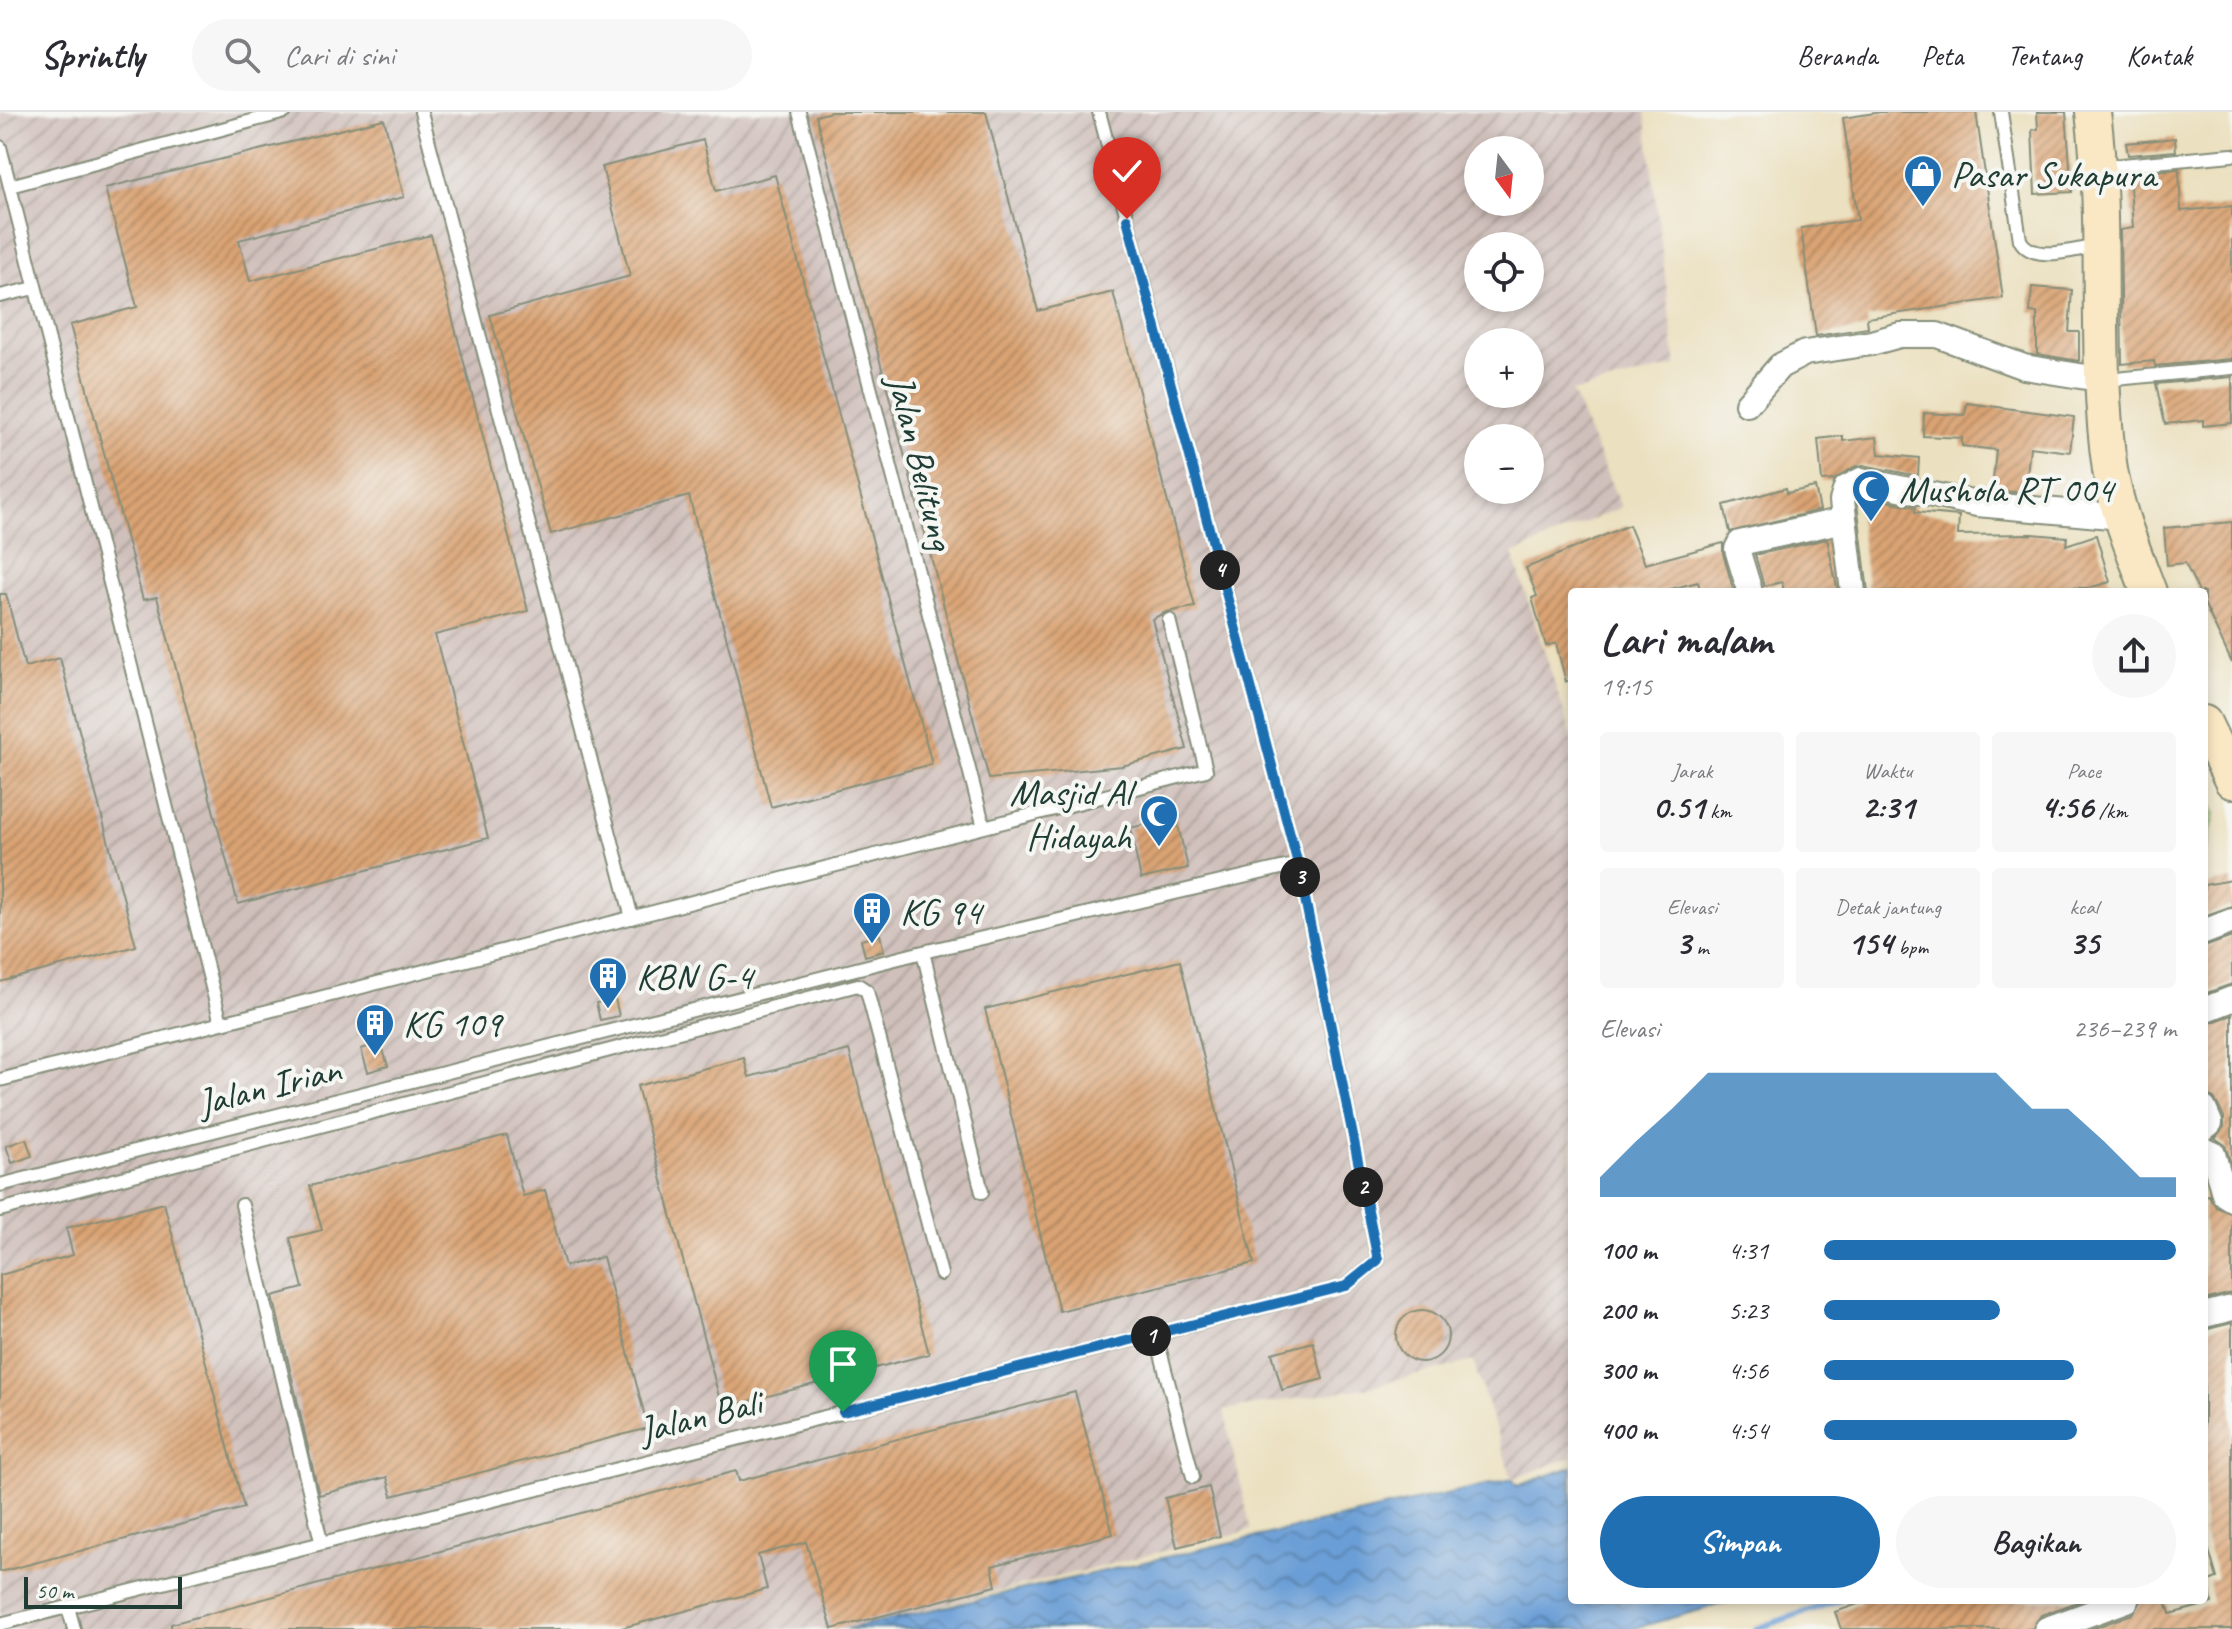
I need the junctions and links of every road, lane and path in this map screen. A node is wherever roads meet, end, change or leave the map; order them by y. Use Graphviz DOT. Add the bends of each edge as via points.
graph roads {
  1 [pos="285,112"];
  2 [pos="421,112"];
  3 [pos="799,112"];
  4 [pos="1099,112"];
  5 [pos="2001,112"];
  6 [pos="2093,112"];
  7 [pos="0,147"];
  8 [pos="2232,155"];
  9 [pos="2100,167"];
  10 [pos="10,186"];
  11 [pos="2101,246"];
  12 [pos="35,288"];
  13 [pos="0,296"];
  14 [pos="2232,368"];
  15 [pos="2105,380"];
  16 [pos="1747,404"];
  17 [pos="2122,517"];
  18 [pos="1844,520"];
  19 [pos="1749,588"];
  20 [pos="1852,588"];
  21 [pos="2148,588"];
  22 [pos="1169,620"];
  23 [pos="2208,731"];
  24 [pos="2232,781"];
  25 [pos="984,827"];
  26 [pos="1298,864"];
  27 [pos="632,918"];
  28 [pos="2232,921"];
  29 [pos="2208,930"];
  30 [pos="923,952"];
  31 [pos="2232,999"];
  32 [pos="2208,1008"];
  33 [pos="221,1023"];
  34 [pos="0,1080"];
  35 [pos="2208,1152"];
  36 [pos="0,1185"];
  37 [pos="982,1192"];
  38 [pos="2232,1199"];
  39 [pos="242,1205"];
  40 [pos="0,1210"];
  41 [pos="941,1274"];
  42 [pos="2232,1308"];
  43 [pos="2208,1314"];
  44 [pos="1156,1335"];
  45 [pos="1193,1477"];
  46 [pos="321,1541"];
  47 [pos="2117,1604"];
  48 [pos="68,1607"];
  49 [pos="0,1624"];
  50 [pos="74,1629"];
  51 [pos="2047,1629"];
  1 -- 10 [label="lane"];
  2 -- 27 [label="lane"];
  3 -- 25 [label="lane, Jalan Belitung"];
  4 -- 26 [label="lane, Jalan Bali"];
  5 -- 11 [label="lane" via="2025,248 2034,254"];
  6 -- 9 [label="street"];
  7 -- 10 [label="lane"];
  8 -- 9 [label="lane"];
  9 -- 11 [label="street"];
  10 -- 12 [label="lane"];
  11 -- 15 [label="street"];
  12 -- 13 [label="lane"];
  12 -- 33 [label="lane"];
  14 -- 15 [label="lane"];
  15 -- 16 [label="street" via="2024,367 1937,335 1900,335 1805,353 1780,366"];
  15 -- 17 [label="street" via="2110,468"];
  17 -- 18 [label="street" via="1977,504 1861,480 1846,488"];
  17 -- 21 [label="street"];
  18 -- 19 [label="street" via="1740,543 1737,549"];
  18 -- 20 [label="street"];
  22 -- 25 [label="lane" via="1206,770"];
  23 -- 24 [label="street"];
  25 -- 27 [label="lane"];
  26 -- 30 [label="lane, Jalan Irian"];
  26 -- 44 [label="lane, Jalan Bali" via="1378,1260 1346,1286"];
  27 -- 33 [label="lane"];
  28 -- 29 [label="street"];
  30 -- 36 [label="lane, Jalan Irian"];
  30 -- 37 [label="lane"];
  31 -- 32 [label="street"];
  33 -- 34 [label="lane"];
  35 -- 38 [label="street" via="2224,1194"];
  39 -- 46 [label="lane"];
  40 -- 41 [label="lane" via="858,985 867,991"];
  42 -- 43 [label="street"];
  44 -- 45 [label="lane"];
  44 -- 46 [label="lane, Jalan Bali"];
  46 -- 48 [label="lane, Jalan Bali"];
  47 -- 51 [label="street"];
  48 -- 49 [label="lane, Jalan Bali"];
  48 -- 50 [label="lane"];
}
